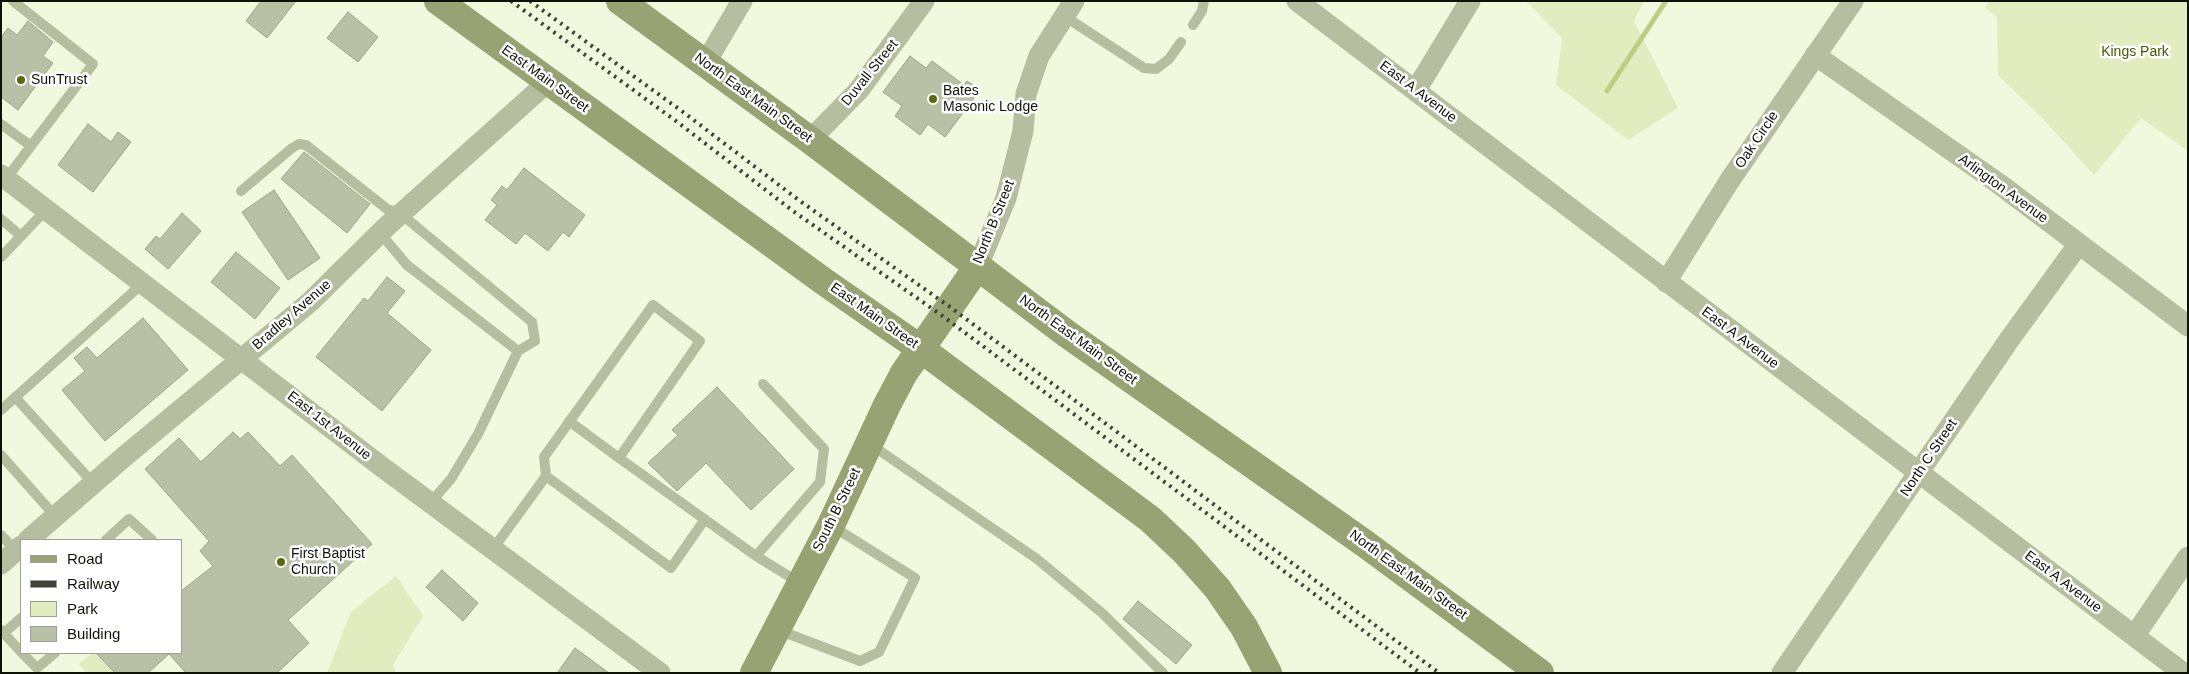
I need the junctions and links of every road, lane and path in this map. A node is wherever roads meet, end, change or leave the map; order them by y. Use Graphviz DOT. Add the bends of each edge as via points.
graph roads {
  1 [pos="13,1"];
  2 [pos="438,1"];
  3 [pos="620,1"];
  4 [pos="742,1"];
  5 [pos="924,1"];
  6 [pos="1204,1"];
  7 [pos="1297,1"];
  8 [pos="1470,1"];
  9 [pos="1853,1"];
  10 [pos="1069,9"];
  11 [pos="1193,24"];
  12 [pos="1181,42"];
  13 [pos="1816,55"];
  14 [pos="706,62"];
  15 [pos="549,81"];
  16 [pos="1416,90"];
  17 [pos="1,124"];
  18 [pos="810,140"];
  19 [pos="31,146"];
  20 [pos="4,177"];
  21 [pos="242,191"];
  22 [pos="46,210"];
  23 [pos="400,214"];
  24 [pos="1,219"];
  25 [pos="380,233"];
  26 [pos="21,236"];
  27 [pos="2078,245"];
  28 [pos="1,257"];
  29 [pos="978,266"];
  30 [pos="1666,282"];
  31 [pos="142,284"];
  32 [pos="2188,326"];
  33 [pos="921,349"];
  34 [pos="518,351"];
  35 [pos="241,359"];
  36 [pos="763,384"];
  37 [pos="15,398"];
  38 [pos="1,410"];
  39 [pos="569,421"];
  40 [pos="869,444"];
  41 [pos="1,456"];
  42 [pos="619,458"];
  43 [pos="1919,474"];
  44 [pos="546,476"];
  45 [pos="93,483"];
  46 [pos="430,503"];
  47 [pos="56,516"];
  48 [pos="705,519"];
  49 [pos="831,526"];
  50 [pos="1,535"];
  51 [pos="30,539"];
  52 [pos="107,539"];
  53 [pos="151,539"];
  54 [pos="493,549"];
  55 [pos="17,550"];
  56 [pos="756,556"];
  57 [pos="2188,557"];
  58 [pos="801,584"];
  59 [pos="20,619"];
  60 [pos="777,629"];
  61 [pos="3,632"];
  62 [pos="2134,635"];
  63 [pos="20,650"];
  64 [pos="24,654"];
  65 [pos="53,654"];
  66 [pos="660,673"];
  67 [pos="754,673"];
  68 [pos="1163,673"];
  69 [pos="1268,673"];
  70 [pos="1540,673"];
  71 [pos="1782,673"];
  72 [pos="2183,673"];
  1 -- 19 [label="lane" via="93,64"];
  2 -- 15 [label="street, East Main Street"];
  3 -- 14 [label="street, North East Main Street"];
  4 -- 14 [label="street"];
  5 -- 18 [label="street, Duvall Street" via="860,90"];
  6 -- 11 [label="lane" via="1202,11"];
  7 -- 16 [label="street, East A Avenue"];
  8 -- 16 [label="street"];
  9 -- 13 [label="street, Oak Circle"];
  10 -- 12 [label="lane" via="1144,68 1156,69 1169,59"];
  10 -- 29 [label="street, North B Street" via="1039,56 1028,86 1014,172"];
  13 -- 27 [label="street, Arlington Avenue" via="1998,183"];
  13 -- 30 [label="street, Oak Circle" via="1730,180"];
  14 -- 18 [label="street, North East Main Street"];
  15 -- 23 [label="street, Bradley Avenue"];
  15 -- 33 [label="street, East Main Street"];
  16 -- 30 [label="street, East A Avenue"];
  17 -- 19 [label="lane"];
  18 -- 29 [label="street, North East Main Street"];
  19 -- 20 [label="lane"];
  20 -- 22 [label="street, East 1st Avenue"];
  21 -- 23 [label="lane" via="292,148 306,145 387,209"];
  22 -- 26 [label="lane"];
  22 -- 31 [label="street, East 1st Avenue"];
  23 -- 25 [label="street, Bradley Avenue"];
  23 -- 34 [label="lane" via="532,322 535,341"];
  24 -- 26 [label="lane"];
  25 -- 34 [label="lane" via="406,265"];
  25 -- 35 [label="street, Bradley Avenue" via="310,302"];
  26 -- 28 [label="lane"];
  27 -- 32 [label="street, Arlington Avenue"];
  27 -- 43 [label="street, North C Street"];
  29 -- 33 [label="street, North B Street"];
  29 -- 70 [label="street, North East Main Street" via="1067,334 1364,543"];
  30 -- 43 [label="street, East A Avenue"];
  31 -- 35 [label="street, East 1st Avenue"];
  31 -- 37 [label="lane"];
  33 -- 40 [label="street, South B Street" via="895,389"];
  33 -- 69 [label="street, East Main Street" via="1150,519 1217,588 1244,627"];
  34 -- 46 [label="lane" via="478,434 451,479"];
  35 -- 45 [label="street, Bradley Avenue"];
  35 -- 46 [label="street, East 1st Avenue"];
  36 -- 56 [label="lane" via="824,449 820,482"];
  37 -- 38 [label="lane"];
  37 -- 45 [label="lane"];
  39 -- 42 [label="lane"];
  39 -- 42 [label="lane" via="653,305 700,341"];
  39 -- 44 [label="lane" via="544,458"];
  40 -- 49 [label="street, South B Street"];
  40 -- 68 [label="lane" via="1037,559 1102,613"];
  41 -- 47 [label="lane"];
  42 -- 48 [label="lane"];
  43 -- 62 [label="street, East A Avenue"];
  43 -- 71 [label="street, North C Street"];
  44 -- 48 [label="lane" via="670,568"];
  44 -- 54 [label="lane"];
  45 -- 47 [label="street, Bradley Avenue"];
  46 -- 54 [label="street, East 1st Avenue"];
  47 -- 51 [label="street, Bradley Avenue"];
  48 -- 56 [label="lane"];
  49 -- 58 [label="street, South B Street"];
  49 -- 60 [label="lane" via="915,578 879,652 860,661"];
  50 -- 55 [label="lane"];
  52 -- 53 [label="lane" via="129,519"];
  54 -- 66 [label="street, East 1st Avenue"];
  56 -- 58 [label="lane"];
  57 -- 62 [label="street"];
  58 -- 60 [label="street, South B Street"];
  59 -- 61 [label="lane"];
  60 -- 67 [label="street, South B Street"];
  61 -- 63 [label="lane"];
  62 -- 72 [label="street, East A Avenue"];
  64 -- 65 [label="lane" via="37,668"];
}
